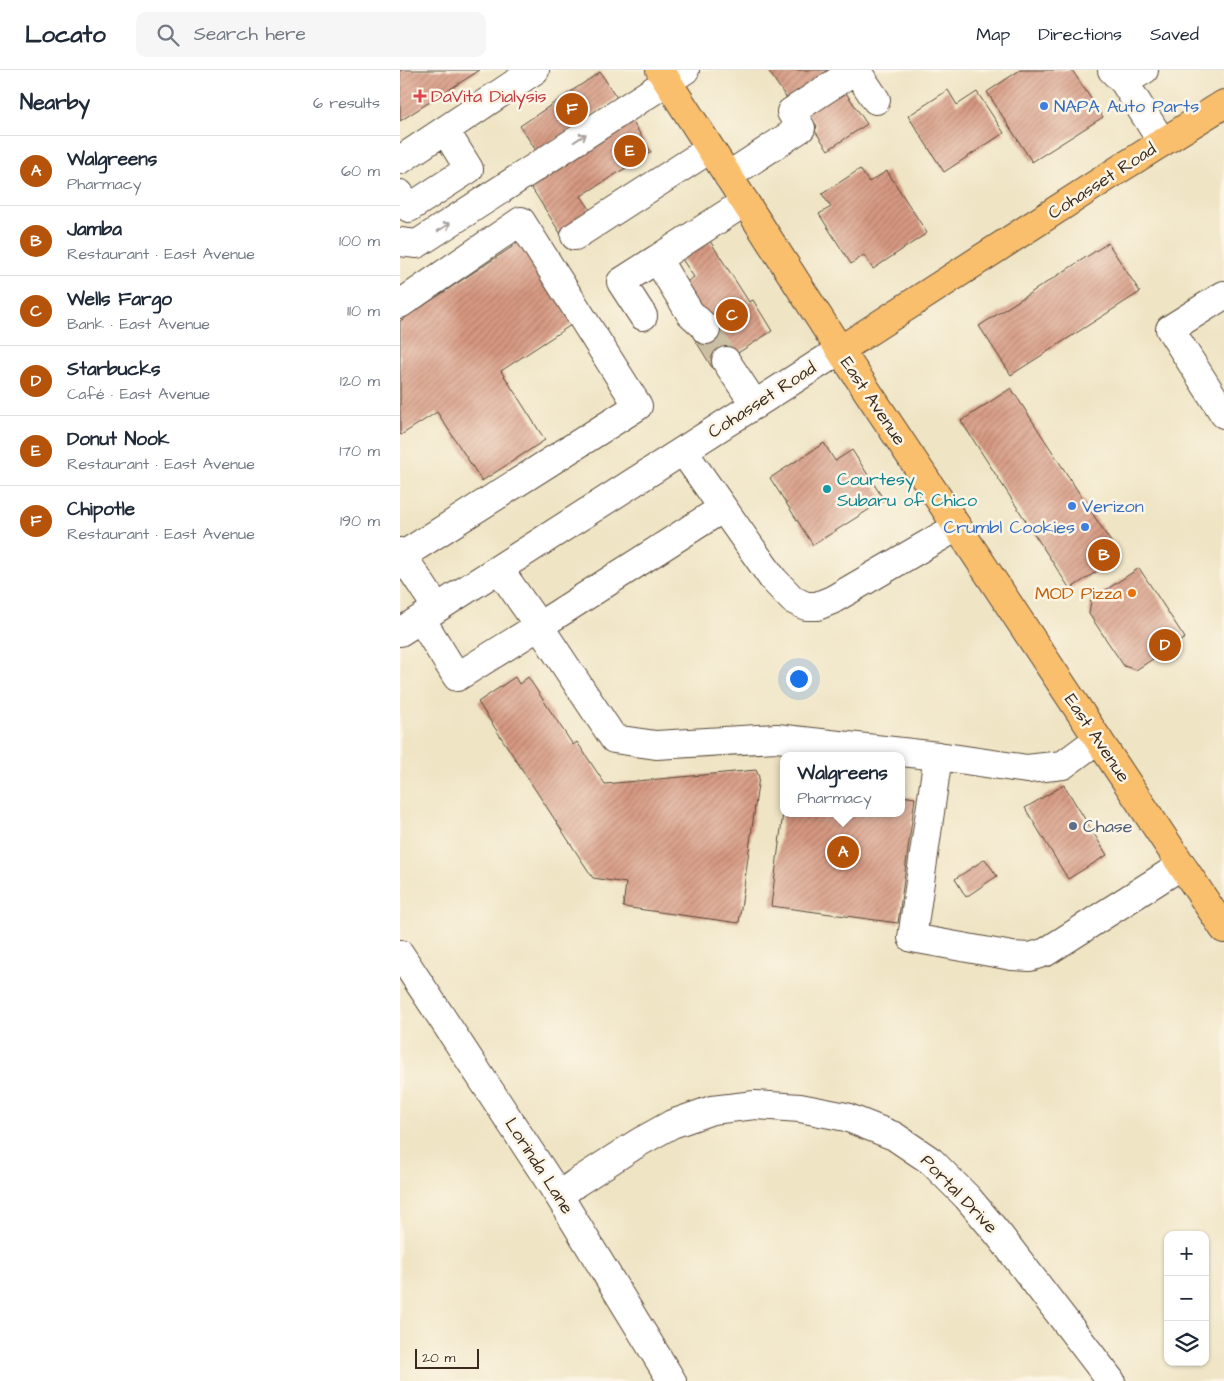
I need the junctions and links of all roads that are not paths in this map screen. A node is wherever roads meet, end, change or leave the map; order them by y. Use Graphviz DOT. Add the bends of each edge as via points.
graph roads {
  1 [pos="535,70"];
  2 [pos="856,70"];
  3 [pos="671,74"];
  4 [pos="1127,74"];
  5 [pos="876,100"];
  6 [pos="1224,104"];
  7 [pos="445,130"];
  8 [pos="1162,142"];
  9 [pos="710,149"];
  10 [pos="400,160"];
  11 [pos="728,176"];
  12 [pos="400,194"];
  13 [pos="744,202"];
  14 [pos="575,236"];
  15 [pos="400,242"];
  16 [pos="656,259"];
  17 [pos="1224,295"];
  18 [pos="400,304"];
  19 [pos="643,316"];
  20 [pos="697,327"];
  21 [pos="840,350"];
  22 [pos="721,364"];
  23 [pos="749,408"];
  24 [pos="1224,414"];
  25 [pos="683,450"];
  26 [pos="723,508"];
  27 [pos="957,527"];
  28 [pos="401,555"];
  29 [pos="499,569"];
  30 [pos="419,620"];
  31 [pos="539,626"];
  32 [pos="1098,739"];
  33 [pos="902,752"];
  34 [pos="905,752"];
  35 [pos="938,756"];
  36 [pos="1182,865"];
  37 [pos="1221,917"];
  38 [pos="400,954"];
  39 [pos="559,1196"];
  40 [pos="672,1381"];
  41 [pos="1111,1381"];
  1 -- 7 [label="street"];
  2 -- 5 [label="street"];
  2 -- 11 [label="street" via="790,112 801,128"];
  3 -- 9 [label="main road, East Avenue"];
  15 -- 3 [label="street, one-way" via="417,244"];
  4 -- 8 [label="street"];
  6 -- 8 [label="main road, Cohasset Road"];
  7 -- 10 [label="street"];
  7 -- 12 [label="street" via="470,169 409,208"];
  8 -- 21 [label="main road, Cohasset Road"];
  9 -- 11 [label="main road, East Avenue"];
  9 -- 14 [label="street"];
  11 -- 13 [label="main road, East Avenue"];
  13 -- 16 [label="street"];
  13 -- 21 [label="main road, East Avenue"];
  16 -- 19 [label="street" via="621,282"];
  16 -- 20 [label="street"];
  17 -- 24 [label="street" via="1170,329"];
  18 -- 28 [label="street" via="521,221 638,406"];
  21 -- 23 [label="street, Cohasset Road"];
  21 -- 27 [label="main road, East Avenue"];
  22 -- 23 [label="street"];
  23 -- 25 [label="street, Cohasset Road"];
  25 -- 26 [label="street"];
  25 -- 29 [label="street, Cohasset Road"];
  26 -- 27 [label="street" via="774,579 792,600 806,606 832,600"];
  26 -- 31 [label="street"];
  27 -- 32 [label="main road, East Avenue"];
  28 -- 30 [label="street"];
  29 -- 30 [label="street, Cohasset Road"];
  29 -- 31 [label="street"];
  30 -- 31 [label="street" via="457,677"];
  31 -- 33 [label="street" via="614,739 656,745 776,738"];
  32 -- 35 [label="street" via="1063,765 1027,769"];
  32 -- 36 [label="main road, East Avenue"];
  34 -- 35 [label="street"];
  35 -- 36 [label="street" via="912,938 1030,957 1046,952"];
  36 -- 37 [label="main road, East Avenue"];
  38 -- 39 [label="street, Lorinda Lane"];
  39 -- 40 [label="street, Lorinda Lane"];
  39 -- 41 [label="street, Portal Drive" via="638,1143 672,1124 712,1110 756,1105 800,1108 846,1117 894,1136 931,1161 968,1197"];
}
